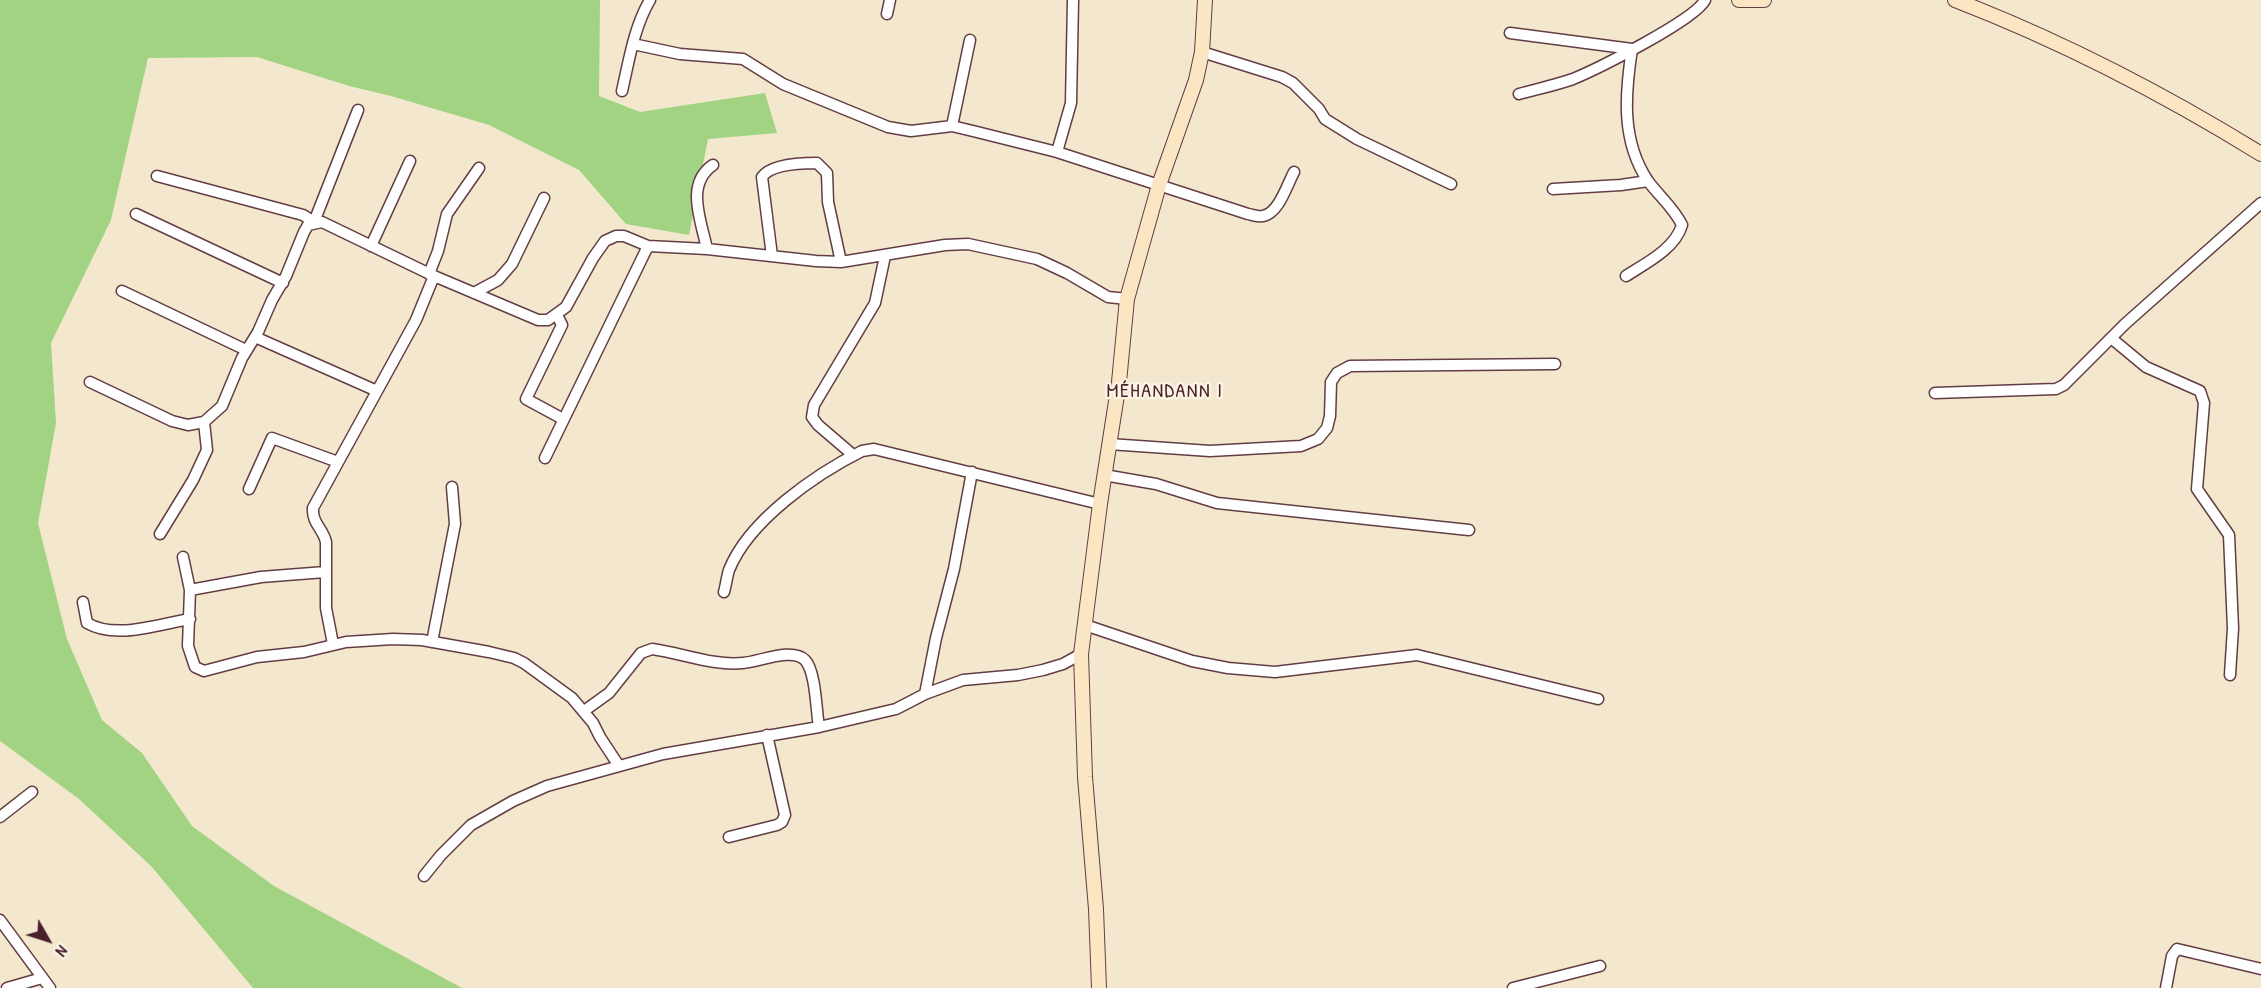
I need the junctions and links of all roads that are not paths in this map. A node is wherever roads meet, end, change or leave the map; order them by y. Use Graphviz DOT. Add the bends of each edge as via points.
graph roads {
  1 [pos="650,0"];
  2 [pos="890,0"];
  3 [pos="1073,0"];
  4 [pos="1204,0"];
  5 [pos="1705,0"];
  6 [pos="1739,0"];
  7 [pos="1764,0"];
  8 [pos="1955,0"];
  9 [pos="1976,4"];
  10 [pos="887,14"];
  11 [pos="1510,33"];
  12 [pos="970,40"];
  13 [pos="633,44"];
  14 [pos="1632,49"];
  15 [pos="1202,52"];
  16 [pos="622,91"];
  17 [pos="1519,94"];
  18 [pos="358,110"];
  19 [pos="952,126"];
  20 [pos="1057,152"];
  21 [pos="2261,154"];
  22 [pos="410,160"];
  23 [pos="713,165"];
  24 [pos="478,168"];
  25 [pos="1294,172"];
  26 [pos="157,176"];
  27 [pos="1648,181"];
  28 [pos="1451,184"];
  29 [pos="1159,185"];
  30 [pos="1553,189"];
  31 [pos="544,198"];
  32 [pos="2261,203"];
  33 [pos="136,214"];
  34 [pos="314,222"];
  35 [pos="371,246"];
  36 [pos="648,246"];
  37 [pos="707,249"];
  38 [pos="772,256"];
  39 [pos="885,256"];
  40 [pos="841,262"];
  41 [pos="431,275"];
  42 [pos="1626,276"];
  43 [pos="283,283"];
  44 [pos="122,291"];
  45 [pos="474,293"];
  46 [pos="1127,299"];
  47 [pos="557,315"];
  48 [pos="255,337"];
  49 [pos="2111,338"];
  50 [pos="246,350"];
  51 [pos="1556,364"];
  52 [pos="90,382"];
  53 [pos="377,390"];
  54 [pos="1935,393"];
  55 [pos="563,419"];
  56 [pos="204,422"];
  57 [pos="1109,444"];
  58 [pos="853,455"];
  59 [pos="545,458"];
  60 [pos="338,462"];
  61 [pos="972,472"];
  62 [pos="1104,475"];
  63 [pos="453,486"];
  64 [pos="249,489"];
  65 [pos="1100,504"];
  66 [pos="1468,530"];
  67 [pos="160,534"];
  68 [pos="183,557"];
  69 [pos="325,572"];
  70 [pos="190,590"];
  71 [pos="724,592"];
  72 [pos="83,602"];
  73 [pos="190,619"];
  74 [pos="1085,625"];
  75 [pos="432,642"];
  76 [pos="333,645"];
  77 [pos="1081,654"];
  78 [pos="2230,675"];
  79 [pos="925,694"];
  80 [pos="1598,699"];
  81 [pos="584,711"];
  82 [pos="819,727"];
  83 [pos="767,735"];
  84 [pos="619,766"];
  85 [pos="32,792"];
  86 [pos="0,817"];
  87 [pos="729,837"];
  88 [pos="424,876"];
  89 [pos="0,920"];
  90 [pos="1600,966"];
  91 [pos="2261,969"];
  92 [pos="42,978"];
  93 [pos="7,988"];
  94 [pos="50,988"];
  95 [pos="1099,988"];
  96 [pos="1513,988"];
  97 [pos="2166,988"];
  1 -- 13 [label="street"];
  2 -- 10 [label="street"];
  3 -- 20 [label="street" via="1071,103"];
  4 -- 15 [label="street"];
  5 -- 14 [label="street" via="1695,11"];
  6 -- 7 [label="street"];
  8 -- 9 [label="street"];
  9 -- 21 [label="street" via="2122,76"];
  11 -- 14 [label="street"];
  12 -- 19 [label="street"];
  13 -- 16 [label="street"];
  13 -- 19 [label="street" via="680,54 743,58 783,84 888,127 912,131"];
  14 -- 17 [label="street" via="1570,80"];
  14 -- 27 [label="street" via="1626,85 1627,119 1633,154"];
  15 -- 28 [label="street" via="1282,77 1293,83 1325,119 1357,139"];
  15 -- 29 [label="street"];
  18 -- 34 [label="street"];
  19 -- 20 [label="street"];
  20 -- 29 [label="street"];
  22 -- 35 [label="street"];
  23 -- 37 [label="street" via="703,172 696,195"];
  24 -- 41 [label="street" via="447,214"];
  25 -- 29 [label="street" via="1277,205 1262,217"];
  26 -- 34 [label="street" via="303,215"];
  27 -- 30 [label="street"];
  27 -- 42 [label="street" via="1678,217 1682,225 1680,234"];
  29 -- 46 [label="street"];
  31 -- 45 [label="street" via="512,264 498,280"];
  32 -- 49 [label="street"];
  33 -- 43 [label="street"];
  34 -- 35 [label="street" via="322,222"];
  34 -- 43 [label="street" via="304,232"];
  35 -- 41 [label="street"];
  36 -- 37 [label="street"];
  36 -- 47 [label="street" via="624,236 606,241 566,307"];
  36 -- 55 [label="street"];
  37 -- 38 [label="street"];
  38 -- 40 [label="street"];
  38 -- 40 [label="street" via="762,177 773,168 817,163 827,174 828,202"];
  39 -- 40 [label="street"];
  39 -- 46 [label="street" via="945,244 968,244 1037,259 1108,297"];
  39 -- 58 [label="street" via="875,303 814,405 812,417"];
  41 -- 45 [label="street"];
  41 -- 53 [label="street" via="416,320"];
  43 -- 48 [label="street"];
  44 -- 50 [label="street"];
  45 -- 47 [label="street" via="538,320"];
  46 -- 57 [label="street"];
  47 -- 55 [label="street" via="562,325 526,399"];
  48 -- 50 [label="street"];
  48 -- 53 [label="street"];
  49 -- 54 [label="street" via="2056,389"];
  49 -- 78 [label="street" via="2146,367 2200,392 2204,403 2197,489 2229,535 2234,628"];
  50 -- 56 [label="street" via="222,406"];
  51 -- 57 [label="street" via="1350,366 1337,373 1331,382 1327,428 1318,439 1301,446 1210,451"];
  52 -- 56 [label="street" via="172,421 188,425"];
  53 -- 60 [label="street"];
  55 -- 59 [label="street"];
  56 -- 67 [label="street" via="207,450"];
  57 -- 62 [label="street"];
  58 -- 61 [label="street" via="874,449"];
  58 -- 71 [label="street" via="780,504 759,526 729,570"];
  60 -- 64 [label="street" via="272,438"];
  60 -- 69 [label="street" via="313,508 314,521 326,542"];
  61 -- 65 [label="street"];
  61 -- 79 [label="street"];
  62 -- 65 [label="street"];
  62 -- 66 [label="street" via="1156,484 1217,503"];
  63 -- 75 [label="street" via="455,524"];
  65 -- 74 [label="street"];
  68 -- 70 [label="street"];
  69 -- 70 [label="street" via="261,577"];
  69 -- 76 [label="street"];
  70 -- 73 [label="street"];
  72 -- 73 [label="street" via="87,623 97,629 121,631"];
  73 -- 76 [label="street" via="188,646 195,667 204,671 257,657"];
  74 -- 77 [label="street"];
  74 -- 80 [label="street" via="1192,661 1228,668 1275,672 1417,655"];
  75 -- 76 [label="street" via="393,639"];
  75 -- 81 [label="street" via="514,658"];
  77 -- 79 [label="street" via="1043,670 963,680"];
  77 -- 95 [label="street"];
  79 -- 82 [label="street" via="896,709"];
  81 -- 82 [label="street" via="609,693 641,653 652,649 742,664 799,655 811,670"];
  81 -- 84 [label="street"];
  82 -- 83 [label="street"];
  83 -- 84 [label="street"];
  83 -- 87 [label="street" via="785,815 777,825"];
  84 -- 88 [label="street" via="547,786 513,801 471,825"];
  85 -- 86 [label="street"];
  89 -- 92 [label="street"];
  90 -- 96 [label="street"];
  91 -- 97 [label="street" via="2176,949"];
  92 -- 93 [label="street"];
  92 -- 94 [label="street"];
}
